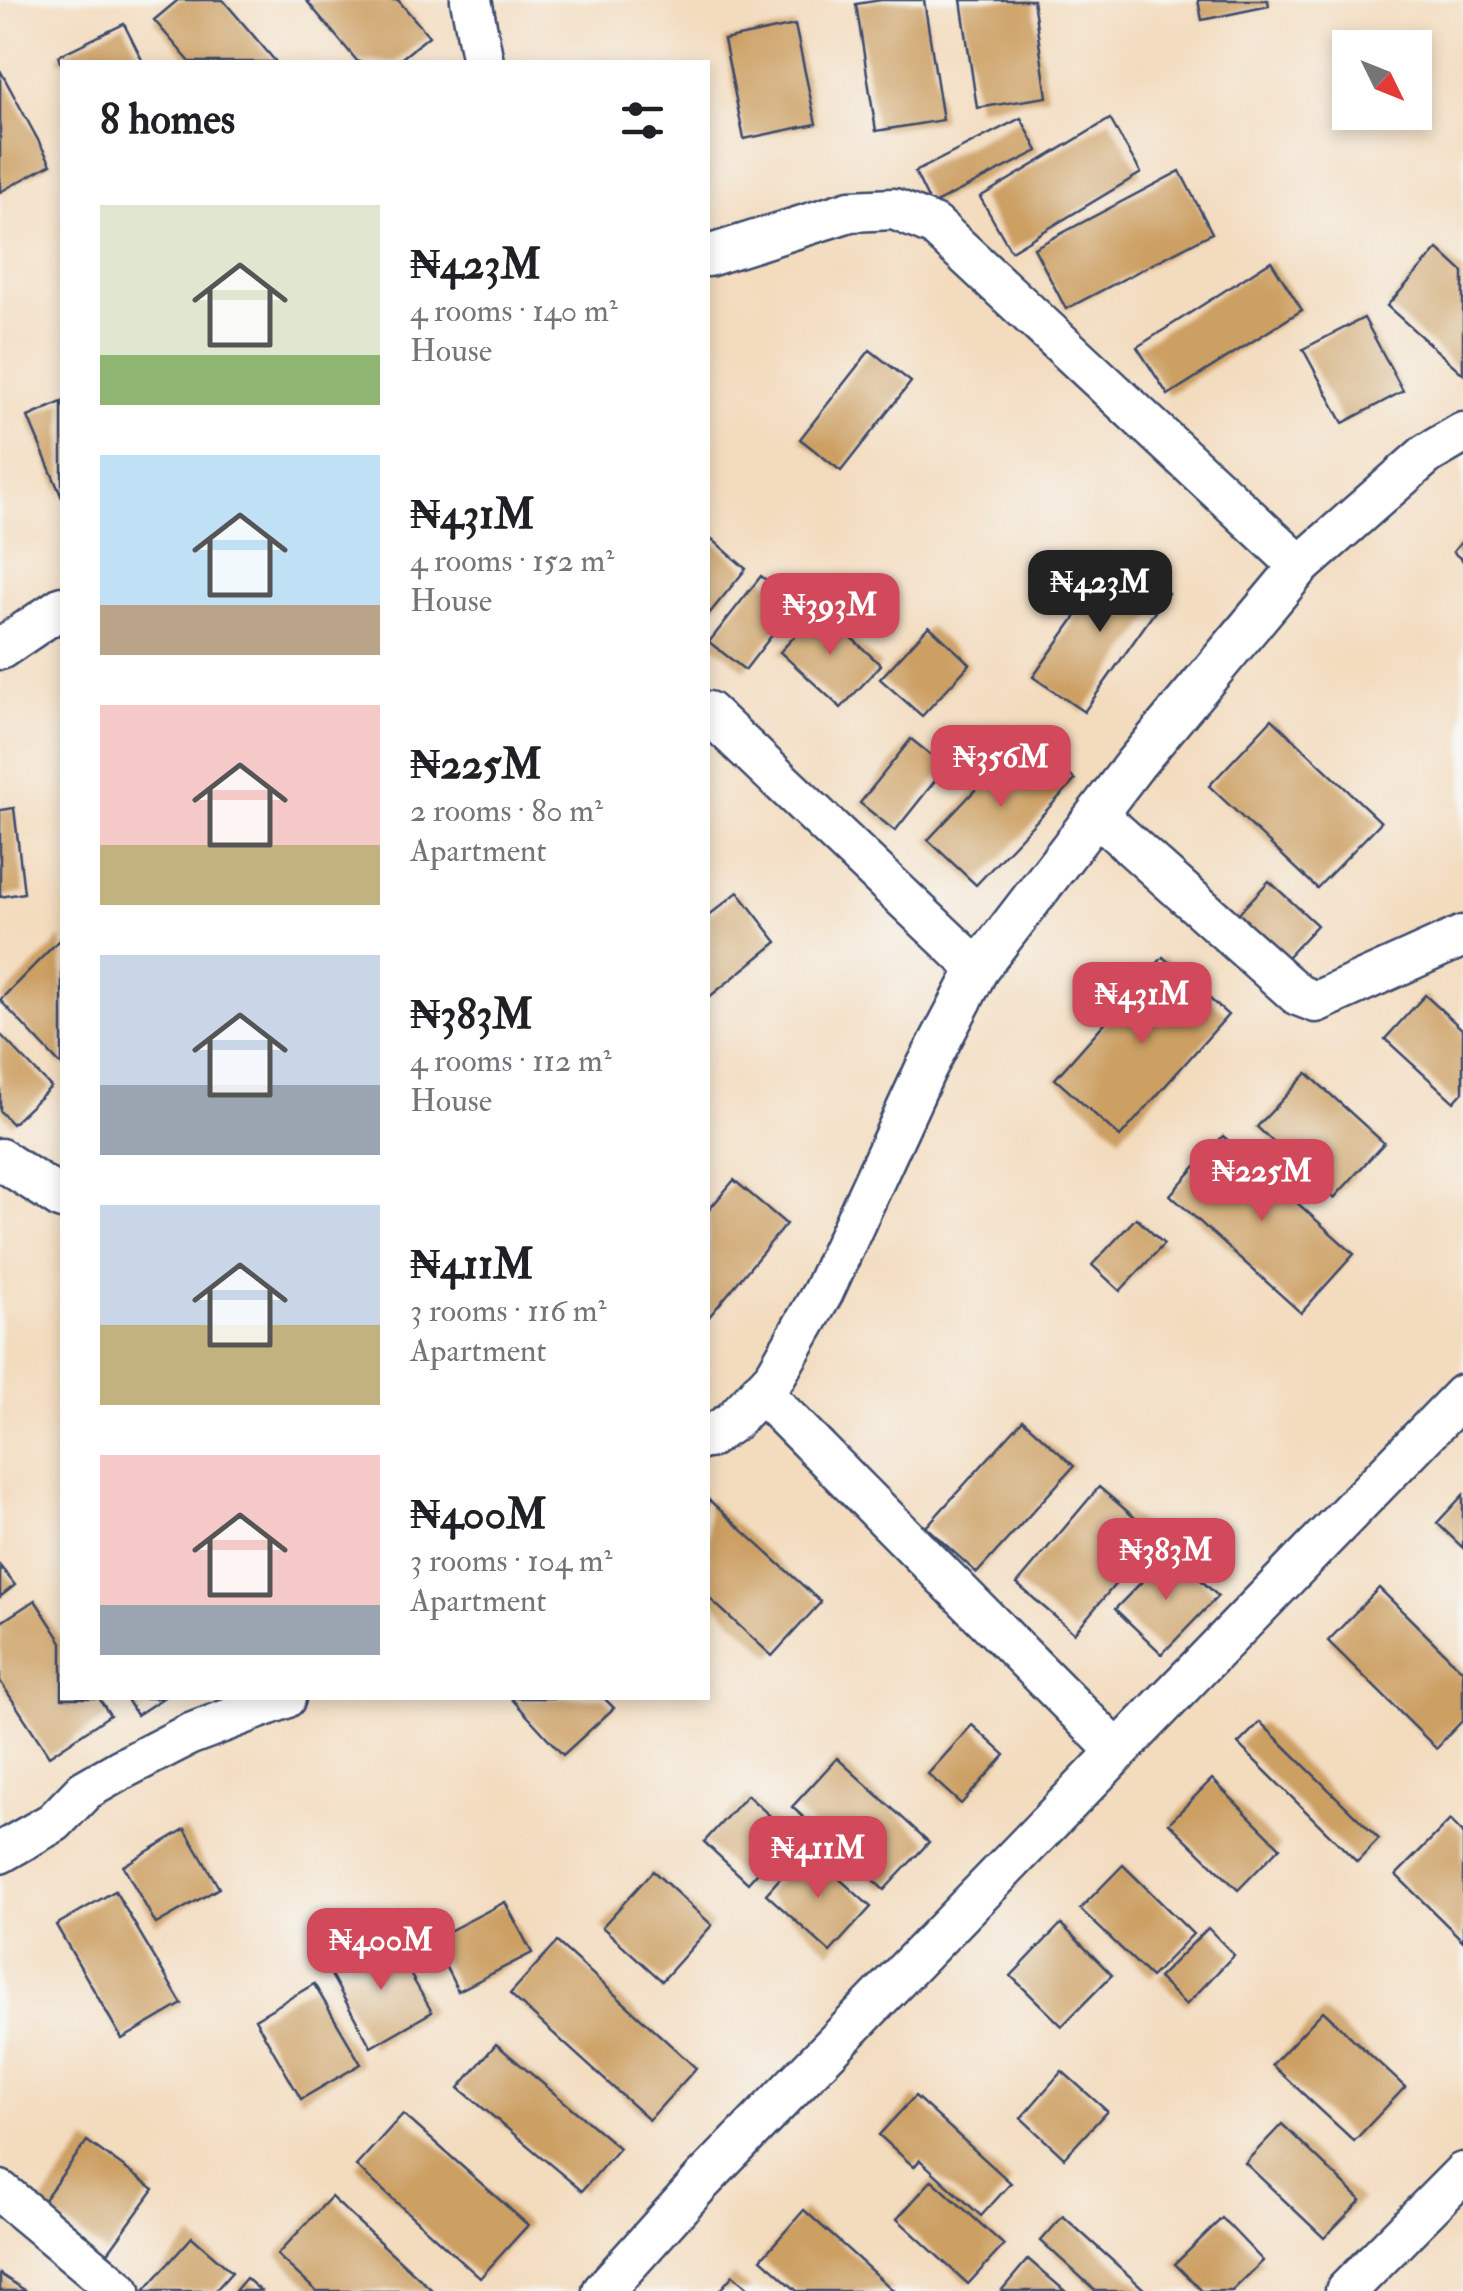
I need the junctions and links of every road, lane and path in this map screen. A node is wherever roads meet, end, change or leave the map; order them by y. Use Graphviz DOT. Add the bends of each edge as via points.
graph roads {
  1 [pos="470,0"];
  2 [pos="483,60"];
  3 [pos="710,255"];
  4 [pos="1463,434"];
  5 [pos="1300,566"];
  6 [pos="60,608"];
  7 [pos="0,649"];
  8 [pos="710,714"];
  9 [pos="1097,815"];
  10 [pos="1463,936"];
  11 [pos="978,969"];
  12 [pos="0,1159"];
  13 [pos="60,1198"];
  14 [pos="760,1392"];
  15 [pos="1463,1395"];
  16 [pos="716,1421"];
  17 [pos="280,1700"];
  18 [pos="1117,1751"];
  19 [pos="0,1852"];
  20 [pos="1463,2172"];
  21 [pos="0,2191"];
  22 [pos="120,2291"];
  23 [pos="603,2291"];
  24 [pos="1346,2291"];
  1 -- 2 [label="street"];
  3 -- 5 [label="street" via="850,212 894,209 935,226"];
  4 -- 5 [label="street" via="1427,454"];
  5 -- 9 [label="street"];
  6 -- 7 [label="street"];
  8 -- 11 [label="street"];
  9 -- 10 [label="street" via="1298,995 1316,1002"];
  9 -- 11 [label="street"];
  11 -- 14 [label="street" via="823,1292"];
  12 -- 13 [label="street"];
  14 -- 16 [label="street"];
  14 -- 18 [label="street"];
  15 -- 18 [label="street"];
  17 -- 19 [label="street" via="120,1770 85,1790 54,1822"];
  18 -- 23 [label="street"];
  20 -- 24 [label="street"];
  21 -- 22 [label="street"];
}
